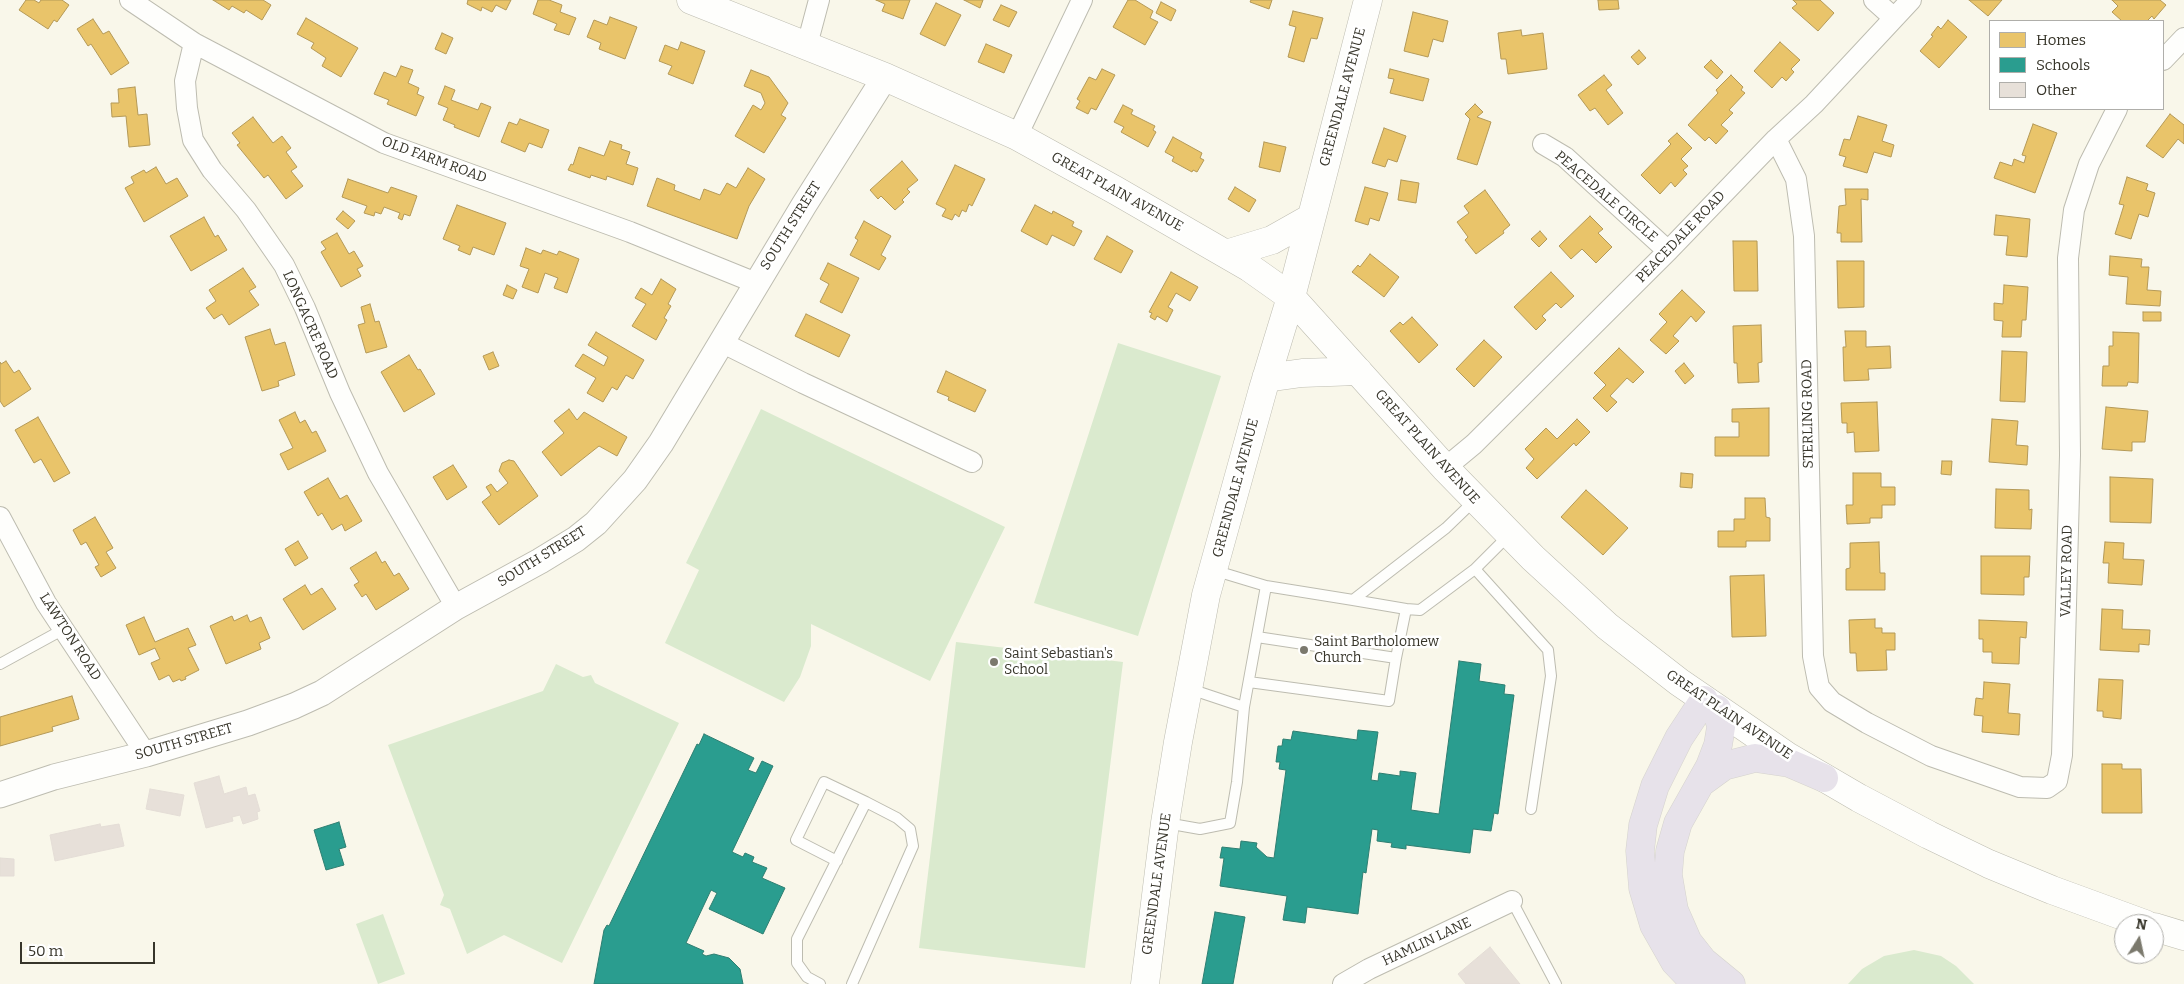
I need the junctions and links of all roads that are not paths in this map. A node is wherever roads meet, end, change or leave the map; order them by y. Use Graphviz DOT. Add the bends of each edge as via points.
graph roads {
  1 [pos="130,0"];
  2 [pos="691,0"];
  3 [pos="819,0"];
  4 [pos="1082,0"];
  5 [pos="1368,0"];
  6 [pos="1874,0"];
  7 [pos="1911,0"];
  8 [pos="1894,18"];
  9 [pos="2184,38"];
  10 [pos="194,43"];
  11 [pos="807,45"];
  12 [pos="2164,59"];
  13 [pos="885,76"];
  14 [pos="2116,110"];
  15 [pos="1016,136"];
  16 [pos="1776,140"];
  17 [pos="1543,144"];
  18 [pos="1311,218"];
  19 [pos="1668,251"];
  20 [pos="1226,254"];
  21 [pos="756,283"];
  22 [pos="1290,297"];
  23 [pos="721,342"];
  24 [pos="1358,371"];
  25 [pos="1266,378"];
  26 [pos="972,462"];
  27 [pos="1445,468"];
  28 [pos="1475,500"];
  29 [pos="0,517"];
  30 [pos="1509,535"];
  31 [pos="1475,569"];
  32 [pos="1213,570"];
  33 [pos="1266,586"];
  34 [pos="1353,600"];
  35 [pos="456,608"];
  36 [pos="1406,609"];
  37 [pos="64,629"];
  38 [pos="1257,637"];
  39 [pos="1396,658"];
  40 [pos="0,664"];
  41 [pos="1249,682"];
  42 [pos="1188,688"];
  43 [pos="1823,691"];
  44 [pos="1711,704"];
  45 [pos="1244,707"];
  46 [pos="146,754"];
  47 [pos="1824,778"];
  48 [pos="0,795"];
  49 [pos="1691,798"];
  50 [pos="866,802"];
  51 [pos="1531,808"];
  52 [pos="1164,822"];
  53 [pos="837,861"];
  54 [pos="1512,901"];
  55 [pos="2118,914"];
  56 [pos="2164,930"];
  57 [pos="2184,936"];
  58 [pos="820,984"];
  59 [pos="852,984"];
  60 [pos="1145,984"];
  61 [pos="1343,984"];
  62 [pos="1556,984"];
  63 [pos="1696,984"];
  64 [pos="1731,984"];
  1 -- 10 [label="street, OLD FARM ROAD"];
  2 -- 11 [label="main road, GREAT PLAIN AVENUE"];
  3 -- 11 [label="street"];
  4 -- 15 [label="street"];
  5 -- 18 [label="main road, GREENDALE AVENUE"];
  6 -- 8 [label="street"];
  7 -- 8 [label="street, PEACEDALE ROAD"];
  8 -- 16 [label="street, PEACEDALE ROAD"];
  9 -- 12 [label="street"];
  10 -- 21 [label="street, OLD FARM ROAD" via="384,143 630,232"];
  10 -- 35 [label="street, LONGACRE ROAD" via="185,81 193,140 284,265 378,473"];
  11 -- 13 [label="main road, GREAT PLAIN AVENUE"];
  13 -- 15 [label="main road, GREAT PLAIN AVENUE"];
  13 -- 21 [label="street, SOUTH STREET"];
  14 -- 43 [label="street, VALLEY ROAD" via="2089,164 2074,210 2068,258 2070,455 2062,755 2057,781 2047,788 2020,787 1931,756 1832,702"];
  15 -- 20 [label="main road, GREAT PLAIN AVENUE"];
  16 -- 19 [label="street, PEACEDALE ROAD"];
  16 -- 43 [label="street, STERLING ROAD" via="1796,180 1804,236 1813,656 1819,688"];
  17 -- 19 [label="street, PEACEDALE CIRCLE" via="1565,157"];
  18 -- 20 [label="main road" via="1272,240"];
  18 -- 22 [label="main road, GREENDALE AVENUE"];
  19 -- 27 [label="street, PEACEDALE ROAD" via="1474,444"];
  20 -- 22 [label="main road, GREAT PLAIN AVENUE"];
  21 -- 23 [label="street, SOUTH STREET"];
  22 -- 24 [label="main road, GREAT PLAIN AVENUE"];
  22 -- 25 [label="main road, GREENDALE AVENUE"];
  23 -- 26 [label="street"];
  23 -- 35 [label="street, SOUTH STREET" via="661,443 615,504 576,539"];
  24 -- 25 [label="main road"];
  24 -- 27 [label="main road, GREAT PLAIN AVENUE"];
  25 -- 32 [label="main road, GREENDALE AVENUE"];
  27 -- 28 [label="main road, GREAT PLAIN AVENUE"];
  28 -- 30 [label="main road, GREAT PLAIN AVENUE"];
  28 -- 34 [label="lane" via="1446,528"];
  29 -- 37 [label="street, LAWTON ROAD"];
  30 -- 31 [label="lane"];
  30 -- 44 [label="main road, GREAT PLAIN AVENUE" via="1613,631"];
  31 -- 36 [label="lane" via="1420,610"];
  31 -- 51 [label="lane" via="1548,650 1551,676"];
  32 -- 33 [label="lane"];
  32 -- 42 [label="main road, GREENDALE AVENUE"];
  33 -- 34 [label="lane"];
  33 -- 38 [label="lane"];
  34 -- 36 [label="lane"];
  35 -- 46 [label="street, SOUTH STREET" via="322,693 248,723"];
  36 -- 39 [label="lane"];
  37 -- 40 [label="lane"];
  37 -- 46 [label="street, LAWTON ROAD"];
  38 -- 39 [label="lane"];
  38 -- 41 [label="lane"];
  39 -- 41 [label="lane" via="1389,702"];
  41 -- 45 [label="lane"];
  42 -- 45 [label="lane"];
  42 -- 52 [label="main road, GREENDALE AVENUE"];
  44 -- 47 [label="main road, GREAT PLAIN AVENUE"];
  44 -- 49 [label="highway" via="1721,727 1718,745"];
  44 -- 63 [label="highway" via="1679,738 1655,786 1643,825 1640,851 1643,888 1654,925 1675,962"];
  45 -- 52 [label="lane" via="1230,823 1200,829"];
  46 -- 48 [label="street, SOUTH STREET" via="54,777"];
  47 -- 49 [label="highway" via="1789,763 1755,758 1716,770 1700,784"];
  47 -- 55 [label="main road, GREAT PLAIN AVENUE" via="1914,828 1989,864"];
  49 -- 64 [label="highway" via="1678,823 1670,851 1671,900 1688,942 1703,961"];
  50 -- 53 [label="lane"];
  50 -- 53 [label="lane" via="824,782 796,840"];
  50 -- 59 [label="lane" via="897,818 910,829 914,846"];
  52 -- 60 [label="main road, GREENDALE AVENUE"];
  53 -- 58 [label="lane" via="797,939 797,963 807,977"];
  54 -- 61 [label="street, HAMLIN LANE"];
  54 -- 62 [label="lane"];
  56 -- 57 [label="main road"];
}
